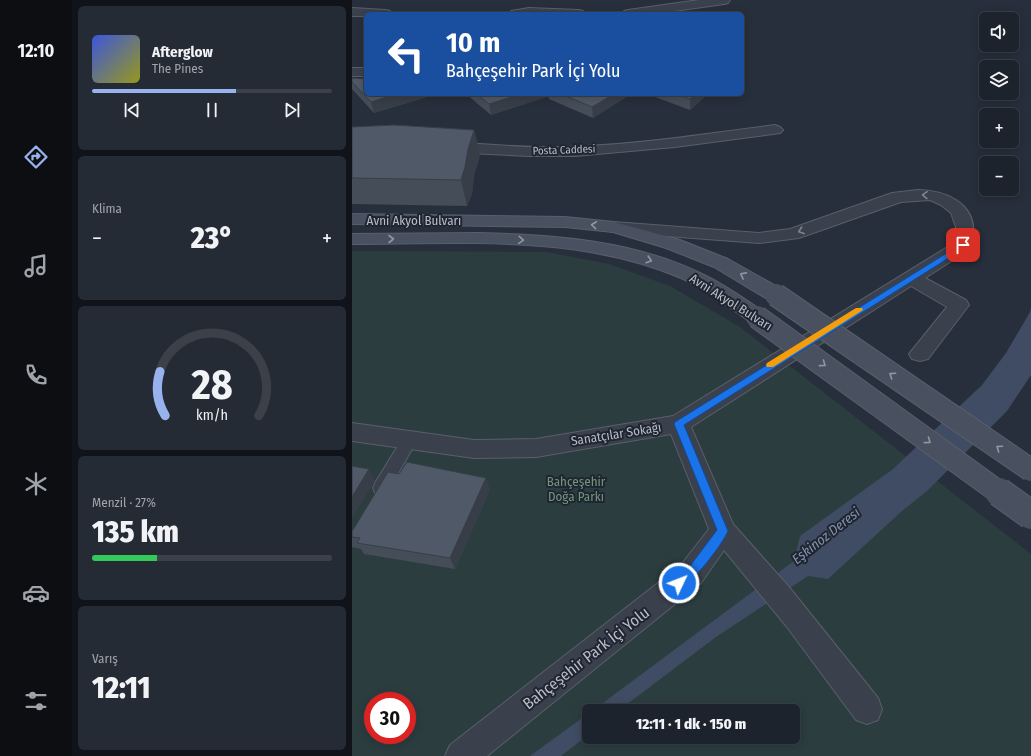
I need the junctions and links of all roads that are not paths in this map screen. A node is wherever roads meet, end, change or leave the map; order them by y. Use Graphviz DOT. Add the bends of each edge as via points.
graph roads {
  1 [pos="724,0"];
  2 [pos="352,12"];
  3 [pos="642,12"];
  4 [pos="364,13"];
  5 [pos="352,72"];
  6 [pos="364,72"];
  7 [pos="775,130"];
  8 [pos="432,146"];
  9 [pos="352,220"];
  10 [pos="614,227"];
  11 [pos="352,239"];
  12 [pos="911,278"];
  13 [pos="920,354"];
  14 [pos="678,424"];
  15 [pos="352,432"];
  16 [pos="409,440"];
  17 [pos="1031,470"];
  18 [pos="372,502"];
  19 [pos="1031,515"];
  20 [pos="723,531"];
  21 [pos="868,709"];
  22 [pos="461,756"];
  1 -- 3 [label="street"];
  2 -- 4 [label="street"];
  5 -- 6 [label="street"];
  7 -- 8 [label="street, Posta Caddesi" via="671,143 574,151 534,152"];
  10 -- 9 [label="main road, Avni Akyol Bulvarı, one-way" via="565,222"];
  12 -- 10 [label="street, Sanatçılar Sokağı, one-way" via="963,245 965,226 959,211 947,201 932,195 898,198 793,234 759,238"];
  17 -- 10 [label="main road, Avni Akyol Bulvarı, one-way, bridge" via="749,278 721,263 673,244"];
  11 -- 19 [label="main road, Avni Akyol Bulvarı, one-way, bridge" via="520,239 638,256 688,275 717,290 757,317"];
  12 -- 13 [label="street" via="959,305"];
  12 -- 14 [label="street, Sanatçılar Sokağı"];
  14 -- 16 [label="street, Sanatçılar Sokağı" via="536,448 474,449"];
  14 -- 20 [label="street"];
  15 -- 16 [label="street, Sanatçılar Sokağı"];
  16 -- 18 [label="lane"];
  20 -- 21 [label="street" via="757,568"];
  20 -- 22 [label="street, Bahçeşehir Park İçi Yolu" via="691,574"];
}
